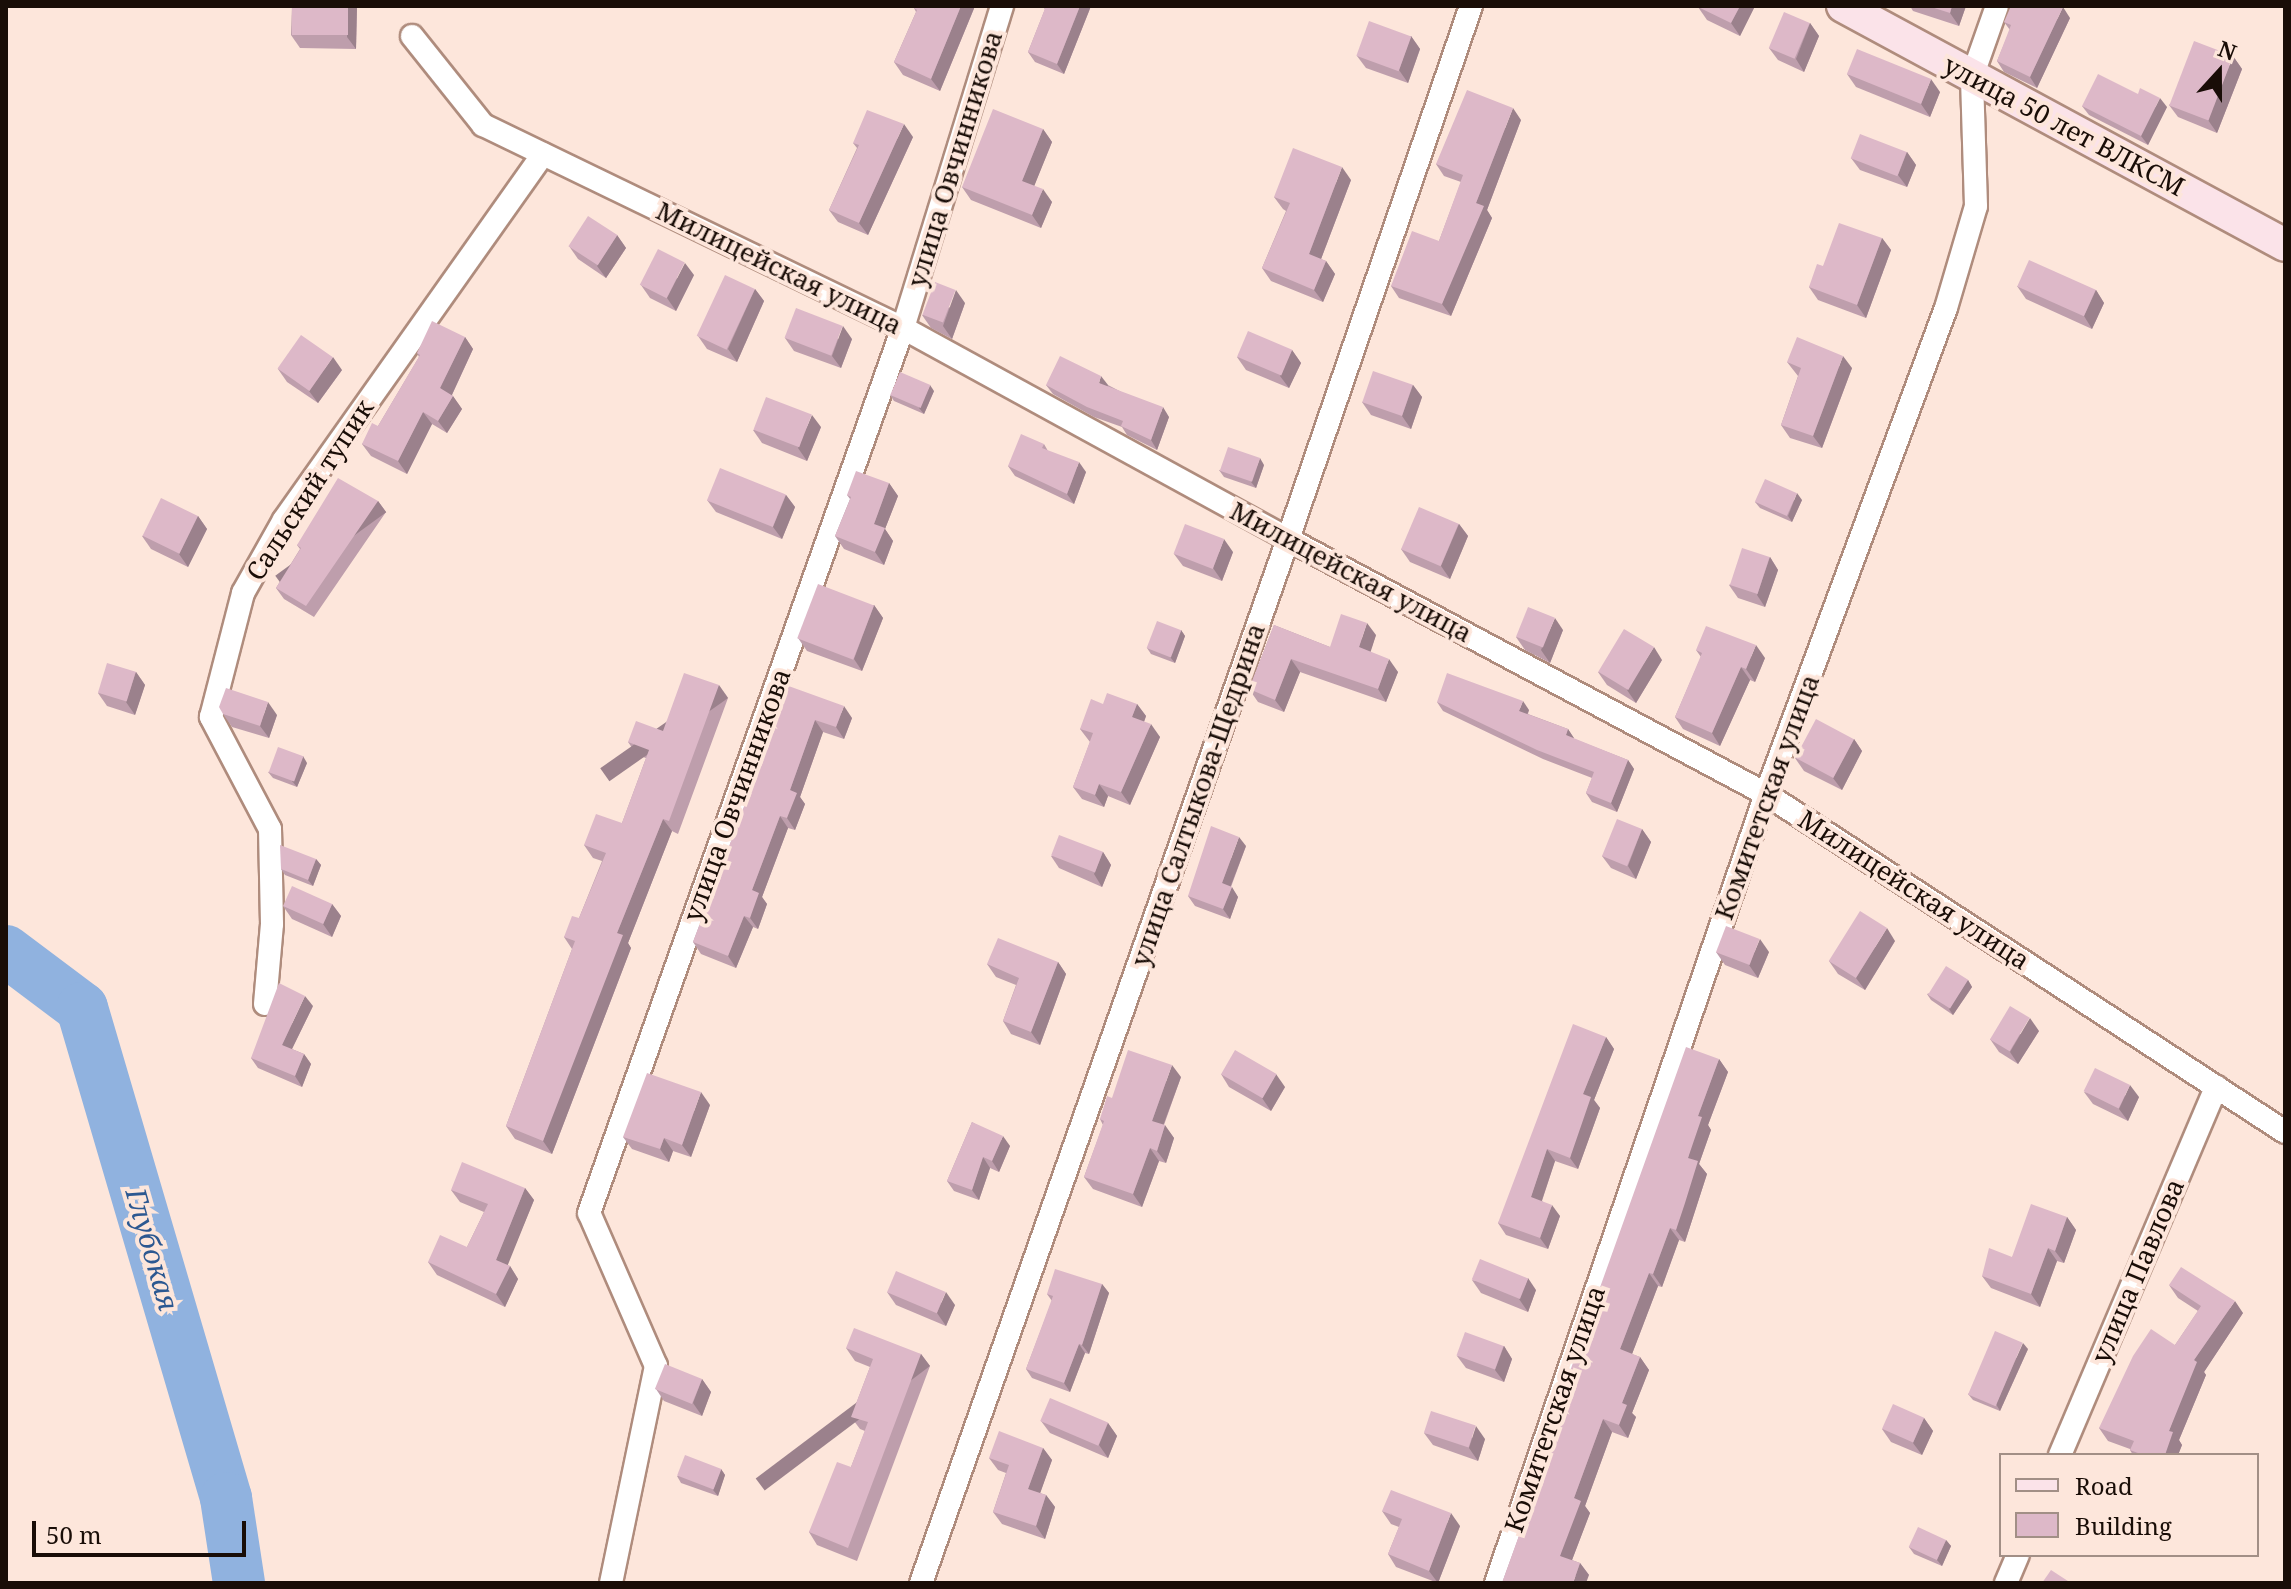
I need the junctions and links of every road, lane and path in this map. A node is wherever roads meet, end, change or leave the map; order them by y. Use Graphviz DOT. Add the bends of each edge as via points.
graph roads {
  1 [pos="1002,6"];
  2 [pos="1471,6"];
  3 [pos="1843,6"];
  4 [pos="1997,6"];
  5 [pos="412,36"];
  6 [pos="1972,77"];
  7 [pos="543,154"];
  8 [pos="2285,245"];
  9 [pos="903,328"];
  10 [pos="1288,539"];
  11 [pos="1766,794"];
  12 [pos="265,1004"];
  13 [pos="2216,1087"];
  14 [pos="2285,1132"];
  15 [pos="2061,1453"];
  16 [pos="2017,1557"];
  17 [pos="611,1583"];
  18 [pos="921,1583"];
  19 [pos="1496,1583"];
  20 [pos="2006,1583"];
  1 -- 9 [label="street, улица Овчинникова"];
  2 -- 10 [label="street, улица Салтыкова-Щедрина"];
  3 -- 6 [label="main road, улица 50 лет ВЛКСМ"];
  4 -- 6 [label="street, Комитетская улица"];
  5 -- 7 [label="street, Милицейская улица" via="483,125"];
  6 -- 8 [label="main road, улица 50 лет ВЛКСМ"];
  6 -- 11 [label="street, Комитетская улица" via="1976,206 1946,308"];
  7 -- 9 [label="street, Милицейская улица"];
  7 -- 12 [label="street, Сальский тупик" via="284,520 243,593 211,717 270,829 272,924"];
  9 -- 10 [label="street, Милицейская улица"];
  9 -- 17 [label="street, улица Овчинникова" via="589,1213 656,1366"];
  10 -- 11 [label="street, Милицейская улица"];
  10 -- 18 [label="street, улица Салтыкова-Щедрина"];
  11 -- 13 [label="street, Милицейская улица"];
  11 -- 19 [label="street, Комитетская улица"];
  13 -- 14 [label="street, Милицейская улица"];
  13 -- 15 [label="street, улица Павлова"];
  16 -- 20 [label="street"];
}
